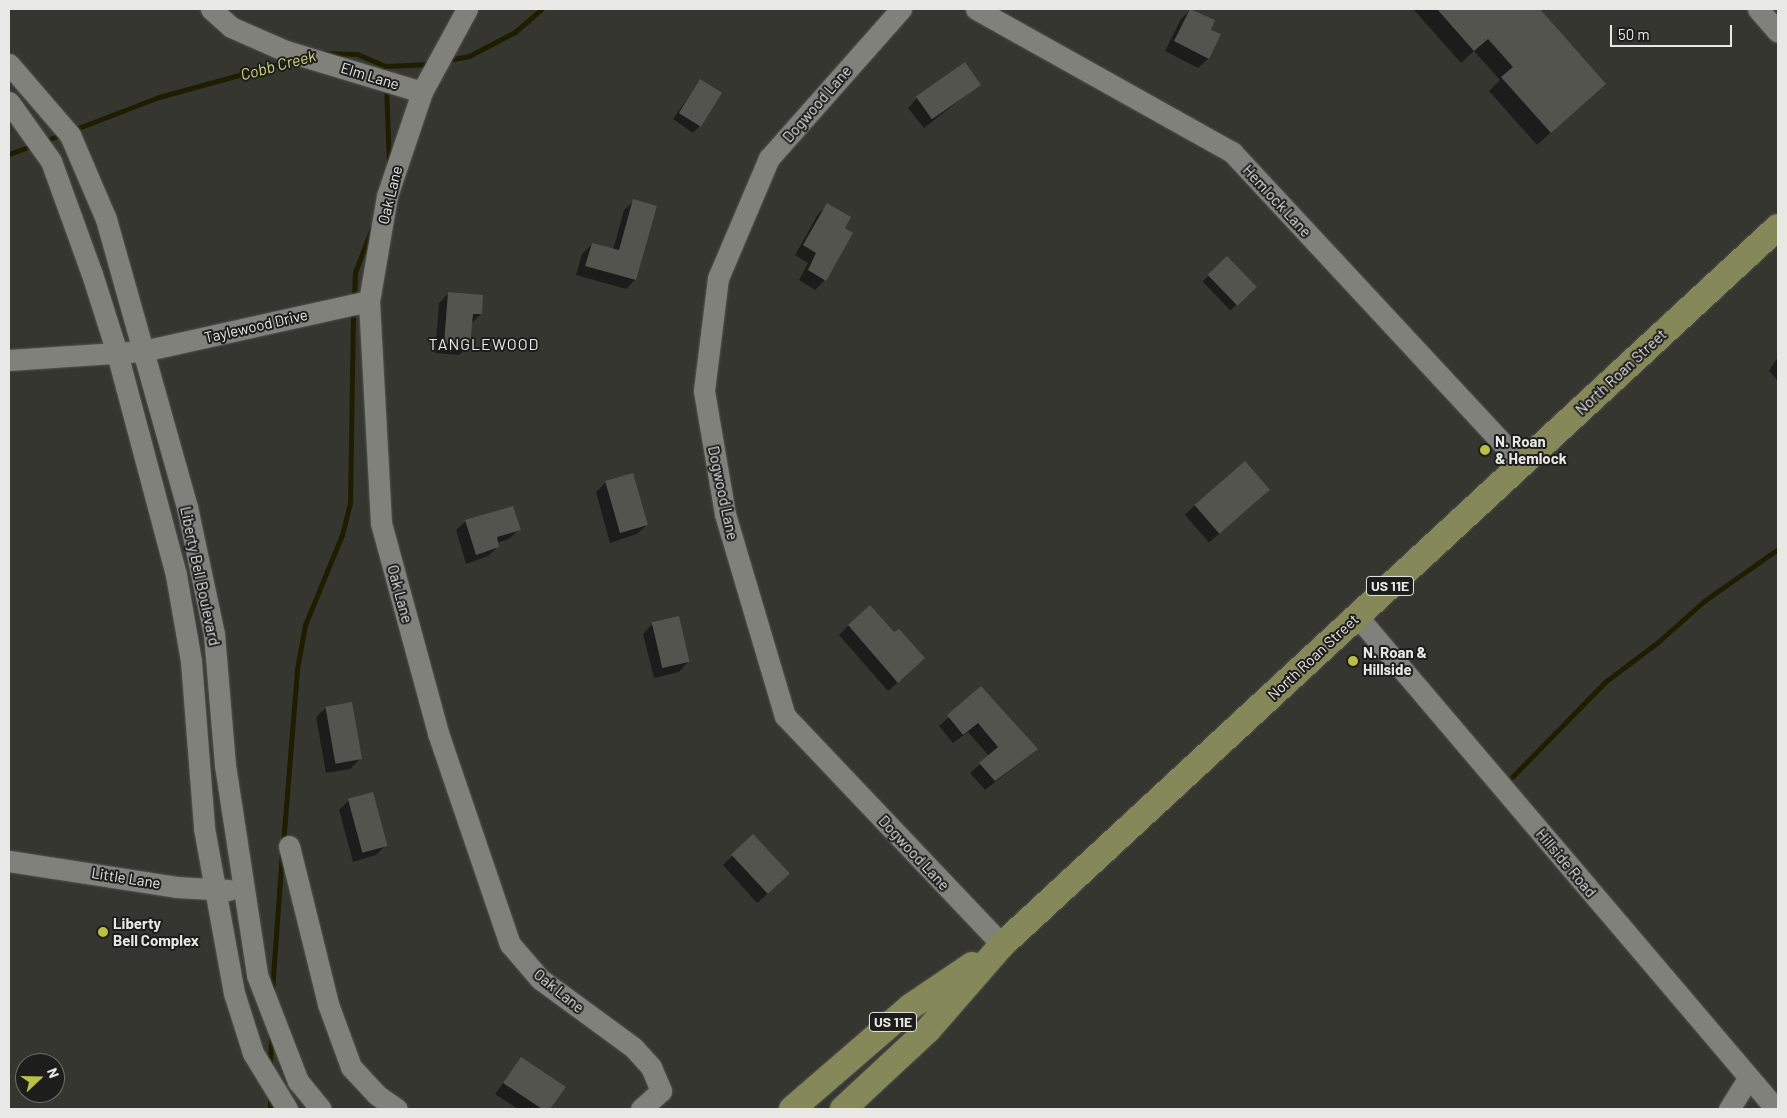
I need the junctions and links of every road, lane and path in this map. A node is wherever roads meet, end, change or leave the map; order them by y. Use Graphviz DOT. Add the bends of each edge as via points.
graph roads {
  1 [pos="211,9"];
  2 [pos="468,9"];
  3 [pos="901,9"];
  4 [pos="976,9"];
  5 [pos="1758,9"];
  6 [pos="1778,32"];
  7 [pos="9,64"];
  8 [pos="422,92"];
  9 [pos="9,102"];
  10 [pos="1778,226"];
  11 [pos="369,301"];
  12 [pos="143,351"];
  13 [pos="117,353"];
  14 [pos="9,360"];
  15 [pos="1522,464"];
  16 [pos="1358,616"];
  17 [pos="217,667"];
  18 [pos="191,668"];
  19 [pos="289,846"];
  20 [pos="9,861"];
  21 [pos="244,889"];
  22 [pos="217,891"];
  23 [pos="1002,945"];
  24 [pos="1748,1078"];
  25 [pos="287,1109"];
  26 [pos="321,1109"];
  27 [pos="397,1109"];
  28 [pos="641,1109"];
  29 [pos="792,1109"];
  30 [pos="843,1109"];
  31 [pos="1729,1109"];
  32 [pos="1776,1109"];
  1 -- 8 [label="street, Elm Lane" via="230,27 286,51"];
  2 -- 8 [label="street, Oak Lane"];
  3 -- 23 [label="street, Dogwood Lane" via="768,158 718,278 704,391 725,514 785,716"];
  4 -- 15 [label="street, Hemlock Lane" via="1232,152"];
  5 -- 6 [label="street"];
  7 -- 12 [label="street, Liberty Bell Boulevard" via="70,135 106,219"];
  8 -- 11 [label="street, Oak Lane" via="387,196"];
  9 -- 13 [label="street, Liberty Bell Boulevard" via="51,161"];
  10 -- 15 [label="main road, North Roan Street / US 11E"];
  11 -- 12 [label="street, Taylewood Drive"];
  11 -- 28 [label="street, Oak Lane" via="381,523 438,733 510,944 540,979 633,1047 651,1067 661,1091"];
  12 -- 13 [label="street, Taylewood Drive"];
  12 -- 17 [label="street, Liberty Bell Boulevard" via="187,507 214,634"];
  13 -- 14 [label="street, Taylewood Drive"];
  13 -- 18 [label="street, Liberty Bell Boulevard" via="176,575"];
  15 -- 16 [label="main road, North Roan Street / US 11E"];
  16 -- 23 [label="main road, North Roan Street / US 11E"];
  16 -- 24 [label="street, Hillside Road"];
  17 -- 18 [label="street"];
  17 -- 21 [label="street, Liberty Bell Boulevard" via="225,765"];
  18 -- 22 [label="street, Liberty Bell Boulevard" via="204,828"];
  19 -- 27 [label="street" via="328,1004 351,1067 377,1095"];
  20 -- 22 [label="street, Little Lane"];
  21 -- 22 [label="street, Little Lane"];
  21 -- 26 [label="street, Liberty Bell Boulevard" via="257,975 298,1082"];
  22 -- 25 [label="street, Liberty Bell Boulevard" via="234,993 253,1053"];
  23 -- 29 [label="main road, North Roan Street / US 11E" via="910,1007"];
  23 -- 30 [label="main road, North Roan Street / US 11E" via="928,1030"];
  24 -- 31 [label="street"];
  24 -- 32 [label="street, Hillside Road"];
}
